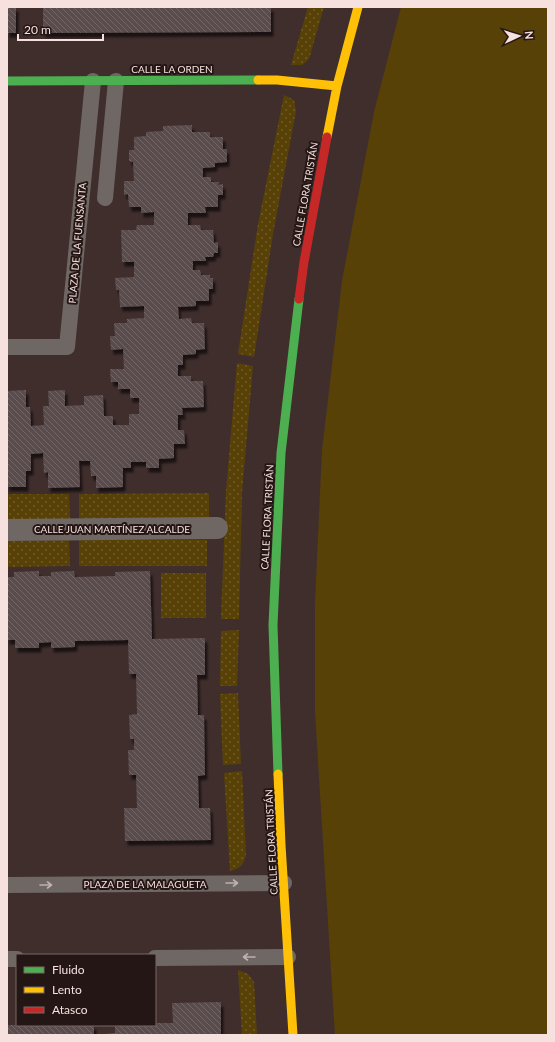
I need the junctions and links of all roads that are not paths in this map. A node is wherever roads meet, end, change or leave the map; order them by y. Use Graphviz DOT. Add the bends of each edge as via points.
graph roads {
  1 [pos="358,7"];
  2 [pos="7,81"];
  3 [pos="93,81"];
  4 [pos="116,81"];
  5 [pos="337,86"];
  6 [pos="104,198"];
  7 [pos="7,347"];
  8 [pos="217,528"];
  9 [pos="7,530"];
  10 [pos="284,883"];
  11 [pos="7,885"];
  12 [pos="288,957"];
  13 [pos="156,958"];
  14 [pos="293,1035"];
  1 -- 5 [label="street, CALLE FLORA TRISTÁN"];
  2 -- 3 [label="street, CALLE LA ORDEN"];
  3 -- 4 [label="street, CALLE LA ORDEN"];
  3 -- 7 [label="lane, PLAZA DE LA FUENSANTA" via="67,347"];
  4 -- 5 [label="street, CALLE LA ORDEN" via="277,80"];
  4 -- 6 [label="lane"];
  5 -- 10 [label="street, CALLE FLORA TRISTÁN" via="304,262 280,453 273,625"];
  8 -- 9 [label="street, CALLE JUAN MARTÍNEZ ALCALDE"];
  11 -- 10 [label="lane, PLAZA DE LA MALAGUETA, one-way"];
  10 -- 12 [label="street, CALLE FLORA TRISTÁN"];
  12 -- 13 [label="lane, one-way"];
  12 -- 14 [label="street, CALLE FLORA TRISTÁN"];
}
